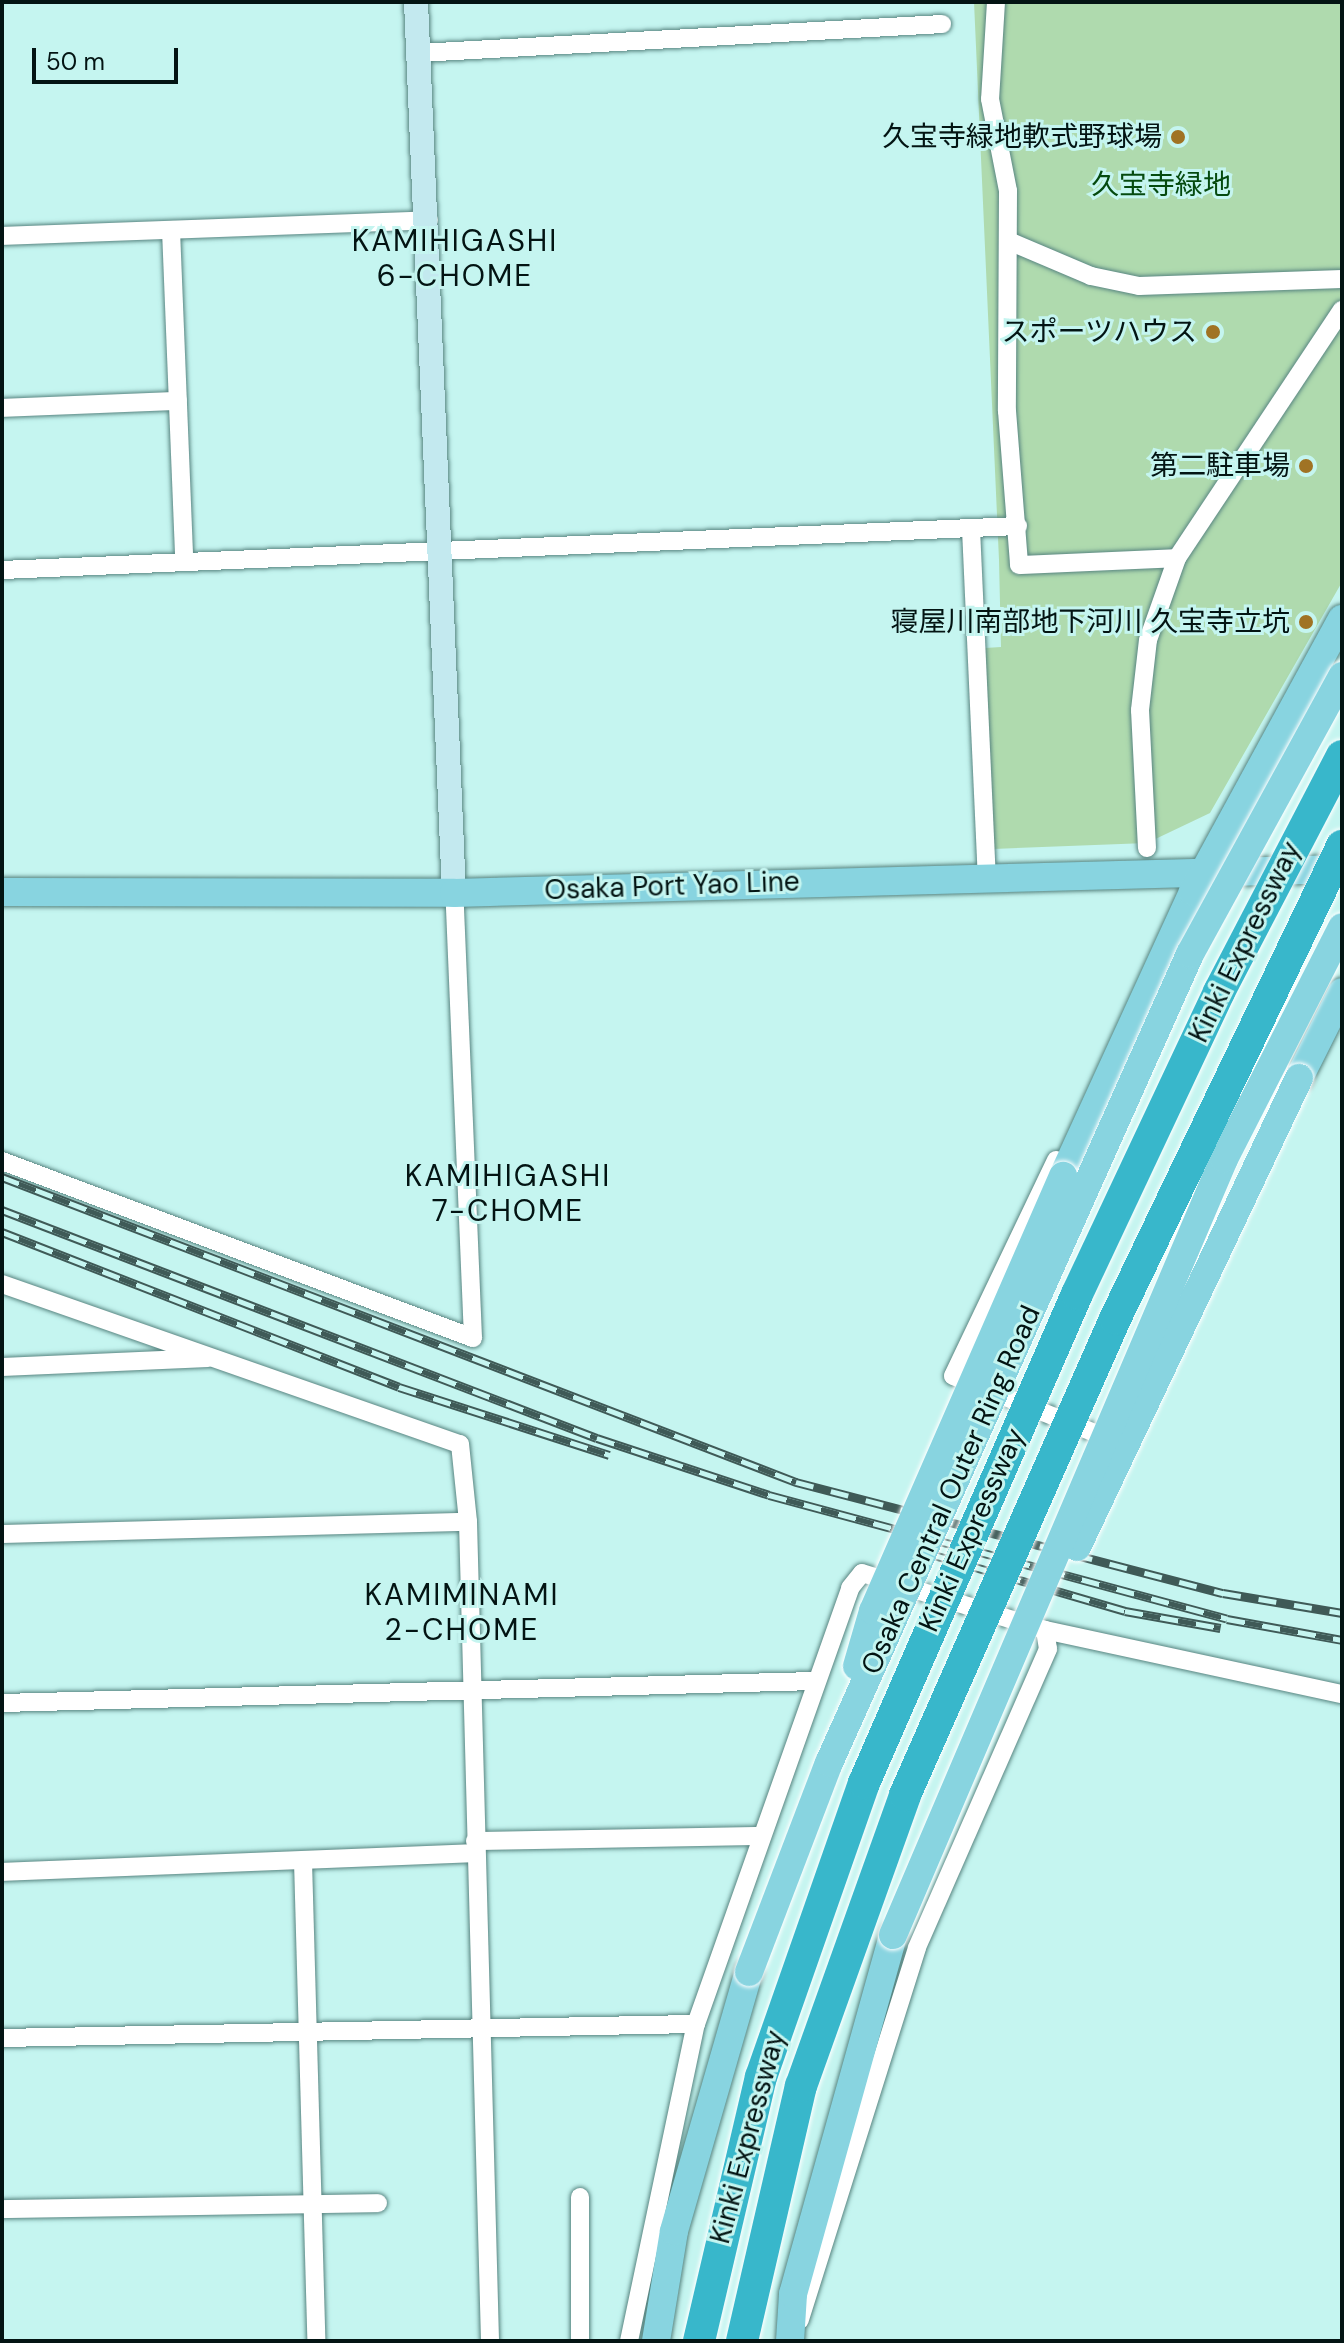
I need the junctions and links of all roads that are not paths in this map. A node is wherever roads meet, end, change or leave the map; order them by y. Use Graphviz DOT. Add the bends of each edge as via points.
graph roads {
  1 [pos="416,2"];
  2 [pos="996,2"];
  3 [pos="942,24"];
  4 [pos="419,53"];
  5 [pos="429,220"];
  6 [pos="171,230"];
  7 [pos="2,236"];
  8 [pos="1011,242"];
  9 [pos="1342,279"];
  10 [pos="1342,310"];
  11 [pos="178,401"];
  12 [pos="2,408"];
  13 [pos="1018,526"];
  14 [pos="971,529"];
  15 [pos="443,553"];
  16 [pos="1177,558"];
  17 [pos="184,560"];
  18 [pos="2,570"];
  19 [pos="1342,619"];
  20 [pos="1342,676"];
  21 [pos="1342,756"];
  22 [pos="1342,846"];
  23 [pos="1147,848"];
  24 [pos="1342,869"];
  25 [pos="1204,871"];
  26 [pos="987,876"];
  27 [pos="2,892"];
  28 [pos="454,893"];
  29 [pos="1342,927"];
  30 [pos="1342,992"];
  31 [pos="1139,1011"];
  32 [pos="1299,1078"];
  33 [pos="2,1161"];
  34 [pos="2,1284"];
  35 [pos="208,1358"];
  36 [pos="2,1367"];
  37 [pos="468,1522"];
  38 [pos="2,1534"];
  39 [pos="1045,1630"];
  40 [pos="816,1681"];
  41 [pos="474,1688"];
  42 [pos="1342,1694"];
  43 [pos="2,1703"];
  44 [pos="829,1763"];
  45 [pos="947,1795"];
  46 [pos="760,1836"];
  47 [pos="475,1847"];
  48 [pos="303,1861"];
  49 [pos="2,1872"];
  50 [pos="696,2024"];
  51 [pos="481,2028"];
  52 [pos="309,2031"];
  53 [pos="2,2038"];
  54 [pos="580,2197"];
  55 [pos="378,2203"];
  56 [pos="314,2204"];
  57 [pos="2,2209"];
  58 [pos="316,2341"];
  59 [pos="490,2341"];
  60 [pos="580,2341"];
  61 [pos="629,2341"];
  62 [pos="656,2341"];
  63 [pos="699,2341"];
  64 [pos="742,2341"];
  65 [pos="792,2341"];
  1 -- 4 [label="street"];
  2 -- 8 [label="street" via="990,99"];
  3 -- 4 [label="street"];
  4 -- 5 [label="street"];
  5 -- 6 [label="street"];
  5 -- 15 [label="street"];
  6 -- 7 [label="street"];
  6 -- 11 [label="street"];
  8 -- 9 [label="street" via="1091,276 1139,286"];
  8 -- 13 [label="street" via="1007,411"];
  10 -- 16 [label="street"];
  11 -- 12 [label="street"];
  11 -- 17 [label="street"];
  13 -- 14 [label="street"];
  13 -- 16 [label="street" via="1019,565"];
  14 -- 15 [label="street"];
  14 -- 26 [label="street"];
  15 -- 17 [label="street"];
  15 -- 28 [label="street"];
  16 -- 23 [label="street" via="1148,640 1140,710"];
  17 -- 18 [label="street"];
  19 -- 25 [label="main road"];
  20 -- 44 [label="main road, Osaka Central Outer Ring Road, bridge" via="1190,954"];
  21 -- 63 [label="highway, Kinki Expressway, bridge" via="1219,992 1077,1294 875,1756 761,2077"];
  22 -- 64 [label="highway, Kinki Expressway, bridge" via="1115,1319 905,1795 801,2086"];
  24 -- 25 [label="main road, Osaka Port Yao Line"];
  25 -- 26 [label="main road, Osaka Port Yao Line"];
  25 -- 31 [label="main road"];
  26 -- 28 [label="main road, Osaka Port Yao Line"];
  27 -- 28 [label="main road, Osaka Port Yao Line"];
  28 -- 33 [label="street" via="473,1338"];
  29 -- 45 [label="main road, bridge" via="1224,1159"];
  30 -- 32 [label="main road"];
  31 -- 32 [label="street" via="1094,1079 953,1376 1135,1449 1275,1146"];
  31 -- 44 [label="main road, bridge" via="873,1611"];
  32 -- 45 [label="main road, bridge" via="986,1753"];
  34 -- 35 [label="street"];
  35 -- 36 [label="street"];
  35 -- 37 [label="street" via="460,1444"];
  37 -- 38 [label="street"];
  37 -- 41 [label="street"];
  39 -- 40 [label="street" via="862,1573 850,1588"];
  39 -- 42 [label="street"];
  39 -- 65 [label="street" via="1048,1649 891,2019"];
  40 -- 41 [label="street"];
  40 -- 46 [label="street"];
  41 -- 43 [label="street"];
  41 -- 47 [label="street"];
  44 -- 62 [label="main road, Osaka Central Outer Ring Road, bridge" via="749,1972 674,2231"];
  45 -- 65 [label="main road, bridge" via="893,1935 793,2294"];
  46 -- 47 [label="street"];
  46 -- 50 [label="street"];
  47 -- 48 [label="street"];
  47 -- 51 [label="street"];
  48 -- 49 [label="street"];
  48 -- 52 [label="street"];
  50 -- 51 [label="street"];
  50 -- 61 [label="street"];
  51 -- 52 [label="street"];
  51 -- 59 [label="street"];
  52 -- 53 [label="street"];
  52 -- 56 [label="street"];
  54 -- 60 [label="street"];
  55 -- 56 [label="street"];
  56 -- 57 [label="street"];
  56 -- 58 [label="street"];
}
